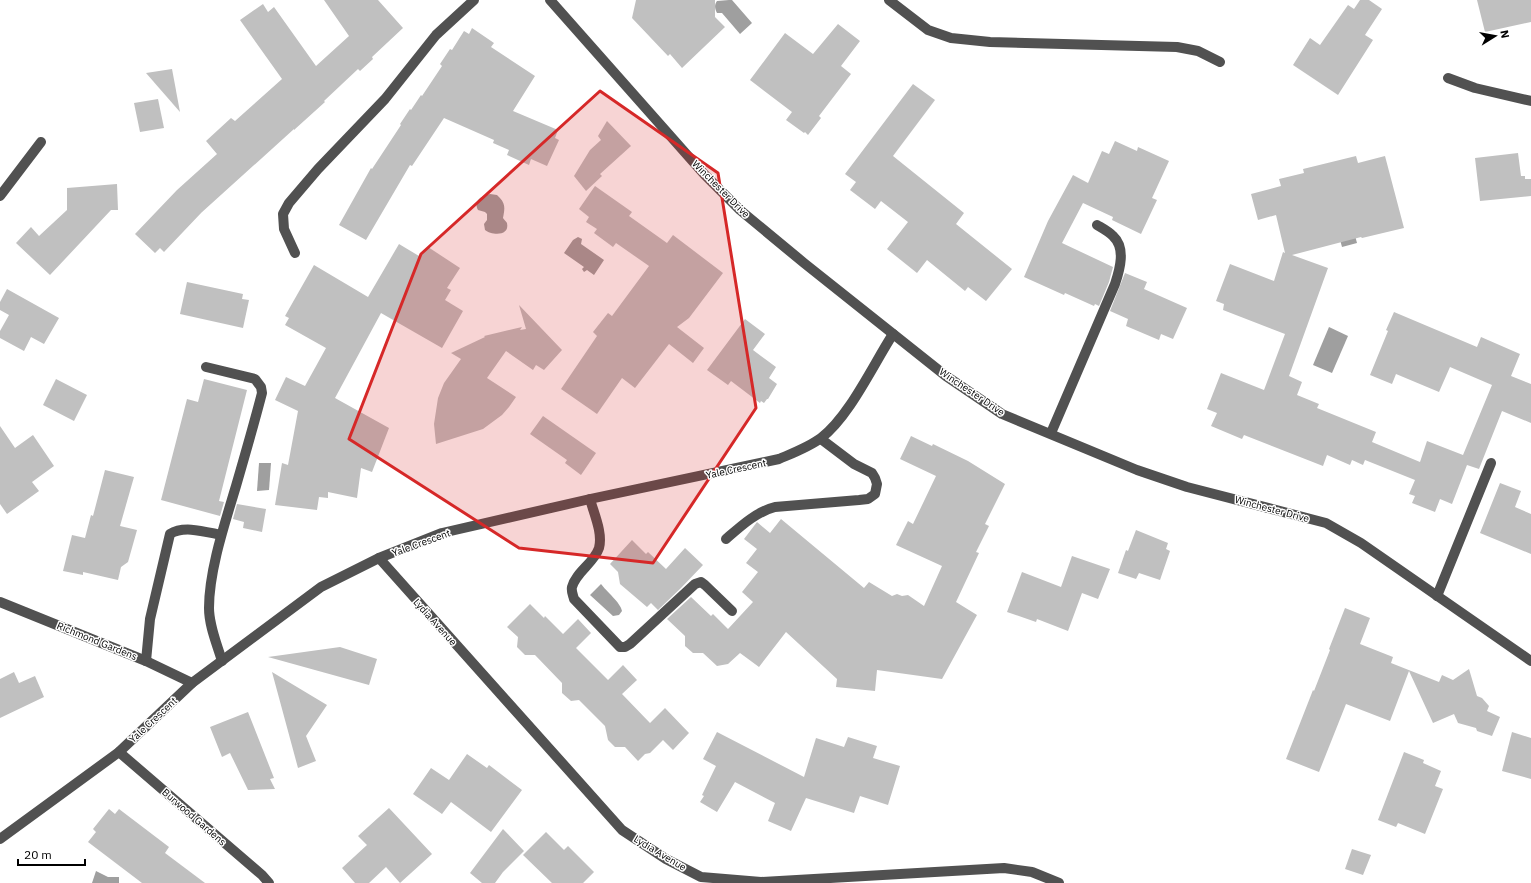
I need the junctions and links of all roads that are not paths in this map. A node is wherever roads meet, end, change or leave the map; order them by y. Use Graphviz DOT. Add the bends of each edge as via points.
graph roads {
  1 [pos="474,0"];
  2 [pos="550,0"];
  3 [pos="889,0"];
  4 [pos="1220,62"];
  5 [pos="1448,78"];
  6 [pos="1531,101"];
  7 [pos="41,142"];
  8 [pos="0,196"];
  9 [pos="1097,225"];
  10 [pos="295,253"];
  11 [pos="893,334"];
  12 [pos="206,367"];
  13 [pos="1051,433"];
  14 [pos="821,439"];
  15 [pos="1491,463"];
  16 [pos="590,499"];
  17 [pos="221,535"];
  18 [pos="726,539"];
  19 [pos="378,558"];
  20 [pos="1437,596"];
  21 [pos="0,602"];
  22 [pos="732,611"];
  23 [pos="146,661"];
  24 [pos="222,661"];
  25 [pos="1531,661"];
  26 [pos="192,683"];
  27 [pos="119,752"];
  28 [pos="0,839"];
  29 [pos="269,883"];
  30 [pos="1059,883"];
  1 -- 10 [label="street" via="436,35 385,99 289,203 283,214 284,229"];
  2 -- 11 [label="street, Winchester Drive" via="704,174 740,210"];
  3 -- 4 [label="street" via="928,30 951,38 990,42 1177,47 1198,51"];
  5 -- 6 [label="street" via="1475,88"];
  7 -- 8 [label="street"];
  9 -- 13 [label="street" via="1113,236 1119,244 1120,269"];
  11 -- 13 [label="street, Winchester Drive" via="946,376 1002,414"];
  11 -- 14 [label="street, Yale Crescent" via="848,408"];
  12 -- 17 [label="street" via="255,379 262,392"];
  13 -- 20 [label="street, Winchester Drive" via="1138,470 1187,487 1326,523 1361,543"];
  14 -- 16 [label="street, Yale Crescent" via="779,459"];
  14 -- 18 [label="street" via="854,464 872,473 877,484 875,494 868,499 775,507 756,515"];
  15 -- 20 [label="street"];
  16 -- 19 [label="street, Yale Crescent" via="442,533"];
  16 -- 22 [label="street" via="600,539 598,549 572,586 572,591 574,599 620,647 625,648 630,644 695,584 701,582"];
  17 -- 23 [label="street" via="194,530 177,530 170,534 150,619"];
  17 -- 24 [label="street" via="209,608 210,622"];
  19 -- 24 [label="street, Yale Crescent" via="321,587"];
  19 -- 30 [label="street, Lydia Avenue" via="622,830 666,860 700,877 761,882 1004,868 1032,872"];
  20 -- 25 [label="street, Winchester Drive"];
  21 -- 23 [label="street, Richmond Gardens"];
  23 -- 26 [label="street, Richmond Gardens"];
  24 -- 26 [label="street, Yale Crescent"];
  26 -- 27 [label="street, Yale Crescent"];
  27 -- 28 [label="street, Yale Crescent"];
  27 -- 29 [label="street, Burwood Gardens"];
}
